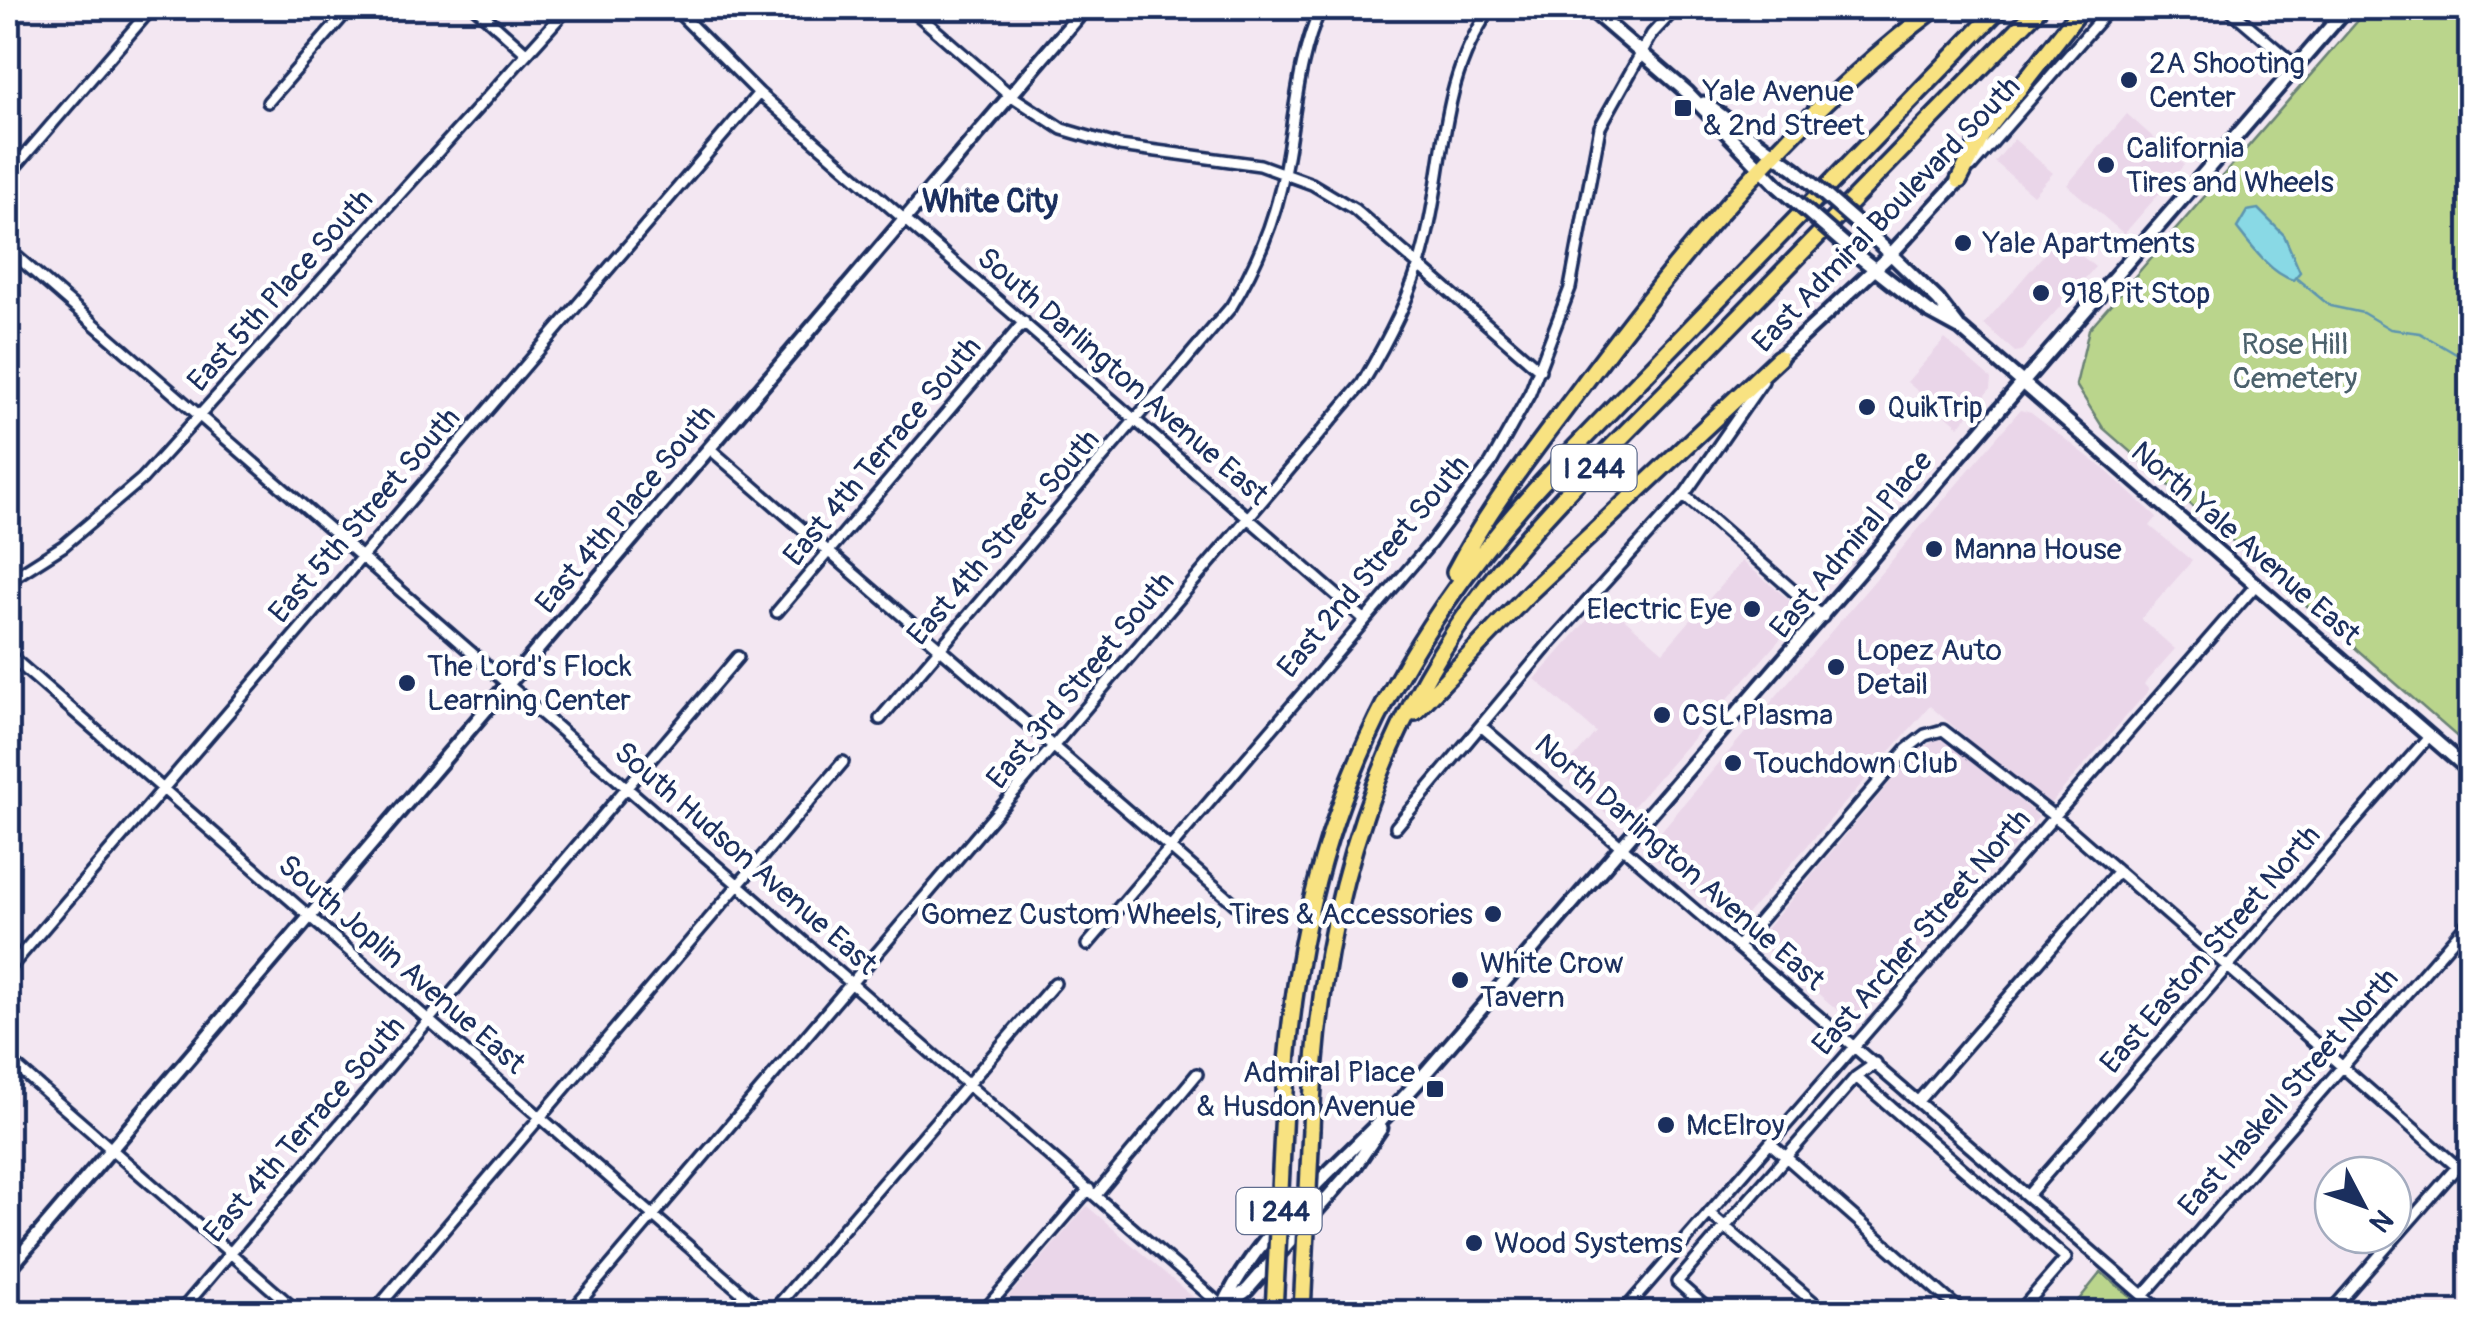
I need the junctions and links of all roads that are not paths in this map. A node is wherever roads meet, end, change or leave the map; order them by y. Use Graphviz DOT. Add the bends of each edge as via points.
graph roads {
  1 [pos="152,8"];
  2 [pos="350,8"];
  3 [pos="476,8"];
  4 [pos="568,8"];
  5 [pos="674,8"];
  6 [pos="910,8"];
  7 [pos="1085,8"];
  8 [pos="1304,8"];
  9 [pos="1491,8"];
  10 [pos="1590,8"];
  11 [pos="1676,8"];
  12 [pos="1936,8"];
  13 [pos="2000,8"];
  14 [pos="2039,8"];
  15 [pos="2082,8"];
  16 [pos="2110,8"];
  17 [pos="2228,8"];
  18 [pos="2347,8"];
  19 [pos="1320,10"];
  20 [pos="526,53"];
  21 [pos="1642,53"];
  22 [pos="2296,66"];
  23 [pos="758,93"];
  24 [pos="1688,93"];
  25 [pos="1010,95"];
  26 [pos="268,102"];
  27 [pos="1776,153"];
  28 [pos="1760,170"];
  29 [pos="1283,172"];
  30 [pos="8,175"];
  31 [pos="1959,180"];
  32 [pos="904,219"];
  33 [pos="8,250"];
  34 [pos="1892,254"];
  35 [pos="1419,266"];
  36 [pos="1875,269"];
  37 [pos="1024,322"];
  38 [pos="1961,329"];
  39 [pos="1779,358"];
  40 [pos="1540,370"];
  41 [pos="2022,381"];
  42 [pos="200,417"];
  43 [pos="1136,420"];
  44 [pos="709,448"];
  45 [pos="1684,495"];
  46 [pos="1250,518"];
  47 [pos="829,552"];
  48 [pos="361,557"];
  49 [pos="8,581"];
  50 [pos="2256,584"];
  51 [pos="777,612"];
  52 [pos="1823,617"];
  53 [pos="1364,619"];
  54 [pos="1422,635"];
  55 [pos="940,650"];
  56 [pos="8,654"];
  57 [pos="738,657"];
  58 [pos="508,685"];
  59 [pos="880,719"];
  60 [pos="1402,726"];
  61 [pos="1481,726"];
  62 [pos="2430,735"];
  63 [pos="1055,748"];
  64 [pos="843,762"];
  65 [pos="2470,771"];
  66 [pos="162,788"];
  67 [pos="628,788"];
  68 [pos="2054,818"];
  69 [pos="1396,826"];
  70 [pos="1624,846"];
  71 [pos="1169,848"];
  72 [pos="2118,871"];
  73 [pos="739,884"];
  74 [pos="1243,911"];
  75 [pos="310,917"];
  76 [pos="2470,920"];
  77 [pos="1087,944"];
  78 [pos="1740,944"];
  79 [pos="2229,966"];
  80 [pos="8,970"];
  81 [pos="1055,983"];
  82 [pos="853,984"];
  83 [pos="429,1021"];
  84 [pos="1855,1046"];
  85 [pos="8,1059"];
  86 [pos="1876,1064"];
  87 [pos="2343,1066"];
  88 [pos="1197,1074"];
  89 [pos="1856,1077"];
  90 [pos="968,1084"];
  91 [pos="1919,1100"];
  92 [pos="539,1117"];
  93 [pos="1770,1143"];
  94 [pos="112,1148"];
  95 [pos="2470,1152"];
  96 [pos="1786,1157"];
  97 [pos="2458,1166"];
  98 [pos="2470,1178"];
  99 [pos="1092,1192"];
  100 [pos="2028,1196"];
  101 [pos="1709,1213"];
  102 [pos="654,1217"];
  103 [pos="1724,1226"];
  104 [pos="230,1253"];
  105 [pos="8,1270"];
  106 [pos="2143,1296"];
  107 [pos="1220,1310"];
  108 [pos="180,1312"];
  109 [pos="298,1312"];
  110 [pos="374,1312"];
  111 [pos="571,1312"];
  112 [pos="764,1312"];
  113 [pos="772,1312"];
  114 [pos="983,1312"];
  115 [pos="1274,1312"];
  116 [pos="1302,1312"];
  117 [pos="1623,1312"];
  118 [pos="1711,1312"];
  119 [pos="1825,1312"];
  120 [pos="1962,1312"];
  121 [pos="2019,1312"];
  122 [pos="2162,1312"];
  123 [pos="2330,1312"];
  1 -- 30 [label="street"];
  2 -- 26 [label="street"];
  3 -- 20 [label="street"];
  4 -- 20 [label="street, East 5th Place South"];
  5 -- 23 [label="street, South Darlington Avenue East"];
  6 -- 25 [label="street"];
  7 -- 25 [label="main road, East 4th Place South"];
  8 -- 19 [label="street"];
  9 -- 35 [label="street, East 3rd Street South" via="1449,93"];
  10 -- 21 [label="main road"];
  11 -- 21 [label="street, East 2nd Street South"];
  12 -- 27 [label="highway" via="1880,50"];
  13 -- 54 [label="highway, I 244" via="1507,519"];
  14 -- 60 [label="highway, I 244" via="1524,542 1459,626"];
  15 -- 31 [label="highway" via="1981,137"];
  16 -- 31 [label="street, East Admiral Boulevard South"];
  17 -- 22 [label="street"];
  18 -- 22 [label="main road, East Admiral Place"];
  19 -- 29 [label="street, East 4th Street South" via="1297,88"];
  20 -- 42 [label="street, East 5th Place South"];
  21 -- 24 [label="main road"];
  21 -- 40 [label="street, East 2nd Street South" via="1600,126 1570,288"];
  22 -- 41 [label="main road, East Admiral Place"];
  23 -- 32 [label="street, South Darlington Avenue East"];
  23 -- 48 [label="street, East 5th Street South"];
  24 -- 27 [label="main road"];
  24 -- 28 [label="main road"];
  25 -- 29 [label="street" via="1062,129 1094,140"];
  25 -- 32 [label="main road, East 4th Place South"];
  27 -- 28 [label="highway"];
  27 -- 34 [label="main road, bridge"];
  28 -- 36 [label="main road, bridge"];
  28 -- 54 [label="highway" via="1635,318 1485,514"];
  29 -- 35 [label="street" via="1354,209"];
  29 -- 43 [label="street, East 4th Street South" via="1267,238 1245,283"];
  31 -- 34 [label="main road, East Admiral Boulevard South"];
  32 -- 37 [label="street, South Darlington Avenue East"];
  32 -- 44 [label="main road, East 4th Place South"];
  33 -- 42 [label="street, South Hudson Avenue East"];
  34 -- 36 [label="main road, East Admiral Boulevard South"];
  34 -- 38 [label="main road"];
  35 -- 40 [label="street"];
  35 -- 46 [label="street, East 3rd Street South" via="1362,384"];
  36 -- 38 [label="main road"];
  36 -- 39 [label="main road, East Admiral Boulevard South"];
  37 -- 43 [label="street, South Darlington Avenue East"];
  37 -- 47 [label="street, East 4th Terrace South"];
  38 -- 41 [label="main road, North Yale Avenue East"];
  39 -- 45 [label="street, East Admiral Boulevard South"];
  39 -- 60 [label="highway" via="1530,592"];
  40 -- 53 [label="street, East 2nd Street South" via="1465,501"];
  41 -- 50 [label="main road, North Yale Avenue East"];
  41 -- 52 [label="main road, East Admiral Place"];
  42 -- 48 [label="street, South Hudson Avenue East"];
  42 -- 49 [label="street, East 5th Place South" via="115,504"];
  43 -- 46 [label="street, South Darlington Avenue East"];
  43 -- 55 [label="street, East 4th Street South"];
  44 -- 47 [label="street"];
  44 -- 58 [label="main road, East 4th Place South"];
  45 -- 52 [label="street"];
  45 -- 61 [label="street, East Admiral Boulevard South"];
  46 -- 53 [label="street, South Darlington Avenue East"];
  46 -- 63 [label="street, East 3rd Street South"];
  47 -- 51 [label="street, East 4th Terrace South"];
  47 -- 55 [label="street"];
  48 -- 58 [label="street, South Hudson Avenue East"];
  48 -- 66 [label="street, East 5th Street South"];
  50 -- 62 [label="main road, North Yale Avenue East"];
  50 -- 68 [label="street, East Archer Street North"];
  52 -- 70 [label="main road, East Admiral Place"];
  53 -- 71 [label="street, East 2nd Street South"];
  54 -- 115 [label="highway, I 244, bridge" via="1355,762 1328,837 1296,969"];
  55 -- 59 [label="street, East 4th Street South"];
  55 -- 63 [label="street"];
  56 -- 66 [label="street, South Joplin Avenue East"];
  57 -- 67 [label="street, East 4th Terrace South"];
  58 -- 67 [label="street, South Hudson Avenue East"];
  58 -- 75 [label="main road, East 4th Place South"];
  60 -- 116 [label="highway, I 244, bridge" via="1368,800 1336,907 1316,1028"];
  61 -- 69 [label="street, East Admiral Boulevard South"];
  61 -- 70 [label="street, North Darlington Avenue East"];
  62 -- 65 [label="main road, North Yale Avenue East"];
  62 -- 79 [label="street, East Easton Street North"];
  63 -- 71 [label="street"];
  63 -- 82 [label="street, East 3rd Street South"];
  64 -- 73 [label="street"];
  66 -- 75 [label="street, South Joplin Avenue East"];
  66 -- 80 [label="street, East 5th Street South"];
  67 -- 73 [label="street, South Hudson Avenue East"];
  67 -- 83 [label="street, East 4th Terrace South"];
  68 -- 72 [label="street"];
  68 -- 78 [label="street" via="1951,734 1935,730 1902,755"];
  68 -- 84 [label="street, East Archer Street North"];
  70 -- 78 [label="street, North Darlington Avenue East"];
  70 -- 107 [label="main road, East Admiral Place" via="1391,1112 1343,1155 1235,1280"];
  71 -- 74 [label="street"];
  71 -- 77 [label="street, East 2nd Street South"];
  72 -- 79 [label="street"];
  72 -- 91 [label="street"];
  73 -- 82 [label="street, South Hudson Avenue East"];
  73 -- 92 [label="street"];
  75 -- 83 [label="street, South Joplin Avenue East"];
  75 -- 94 [label="main road, East 4th Place South"];
  76 -- 87 [label="street, East Haskell Street North"];
  78 -- 84 [label="street, North Darlington Avenue East"];
  79 -- 87 [label="street"];
  79 -- 100 [label="street, East Easton Street North"];
  81 -- 90 [label="street"];
  82 -- 90 [label="street, South Hudson Avenue East"];
  82 -- 102 [label="street, East 3rd Street South"];
  83 -- 92 [label="street, South Joplin Avenue East"];
  83 -- 104 [label="street, East 4th Terrace South"];
  84 -- 86 [label="street, North Darlington Avenue East"];
  84 -- 93 [label="street, East Archer Street North"];
  85 -- 94 [label="street"];
  86 -- 89 [label="street, East Archer Street North"];
  86 -- 91 [label="street, North Darlington Avenue East"];
  87 -- 97 [label="street"];
  87 -- 106 [label="street, East Haskell Street North"];
  88 -- 99 [label="street"];
  89 -- 96 [label="street, East Archer Street North"];
  89 -- 121 [label="street" via="2066,1258"];
  90 -- 99 [label="street, South Hudson Avenue East"];
  90 -- 113 [label="street"];
  91 -- 100 [label="street, North Darlington Avenue East"];
  92 -- 102 [label="street, South Joplin Avenue East"];
  92 -- 110 [label="street"];
  93 -- 96 [label="street"];
  93 -- 101 [label="street, East Archer Street North"];
  94 -- 104 [label="street"];
  94 -- 105 [label="main road, East 4th Place South"];
  95 -- 97 [label="street"];
  96 -- 103 [label="street, East Archer Street North"];
  96 -- 120 [label="street"];
  97 -- 98 [label="street"];
  97 -- 123 [label="street"];
  99 -- 107 [label="street, South Hudson Avenue East"];
  99 -- 114 [label="street"];
  100 -- 106 [label="street, North Darlington Avenue East"];
  101 -- 103 [label="street"];
  101 -- 117 [label="street, East Archer Street North"];
  102 -- 111 [label="street, East 3rd Street South"];
  102 -- 112 [label="street, South Joplin Avenue East"];
  103 -- 118 [label="street, East Archer Street North" via="1676,1282"];
  103 -- 119 [label="street"];
  104 -- 108 [label="street, East 4th Terrace South"];
  104 -- 109 [label="street"];
  106 -- 122 [label="street, North Darlington Avenue East"];
}
